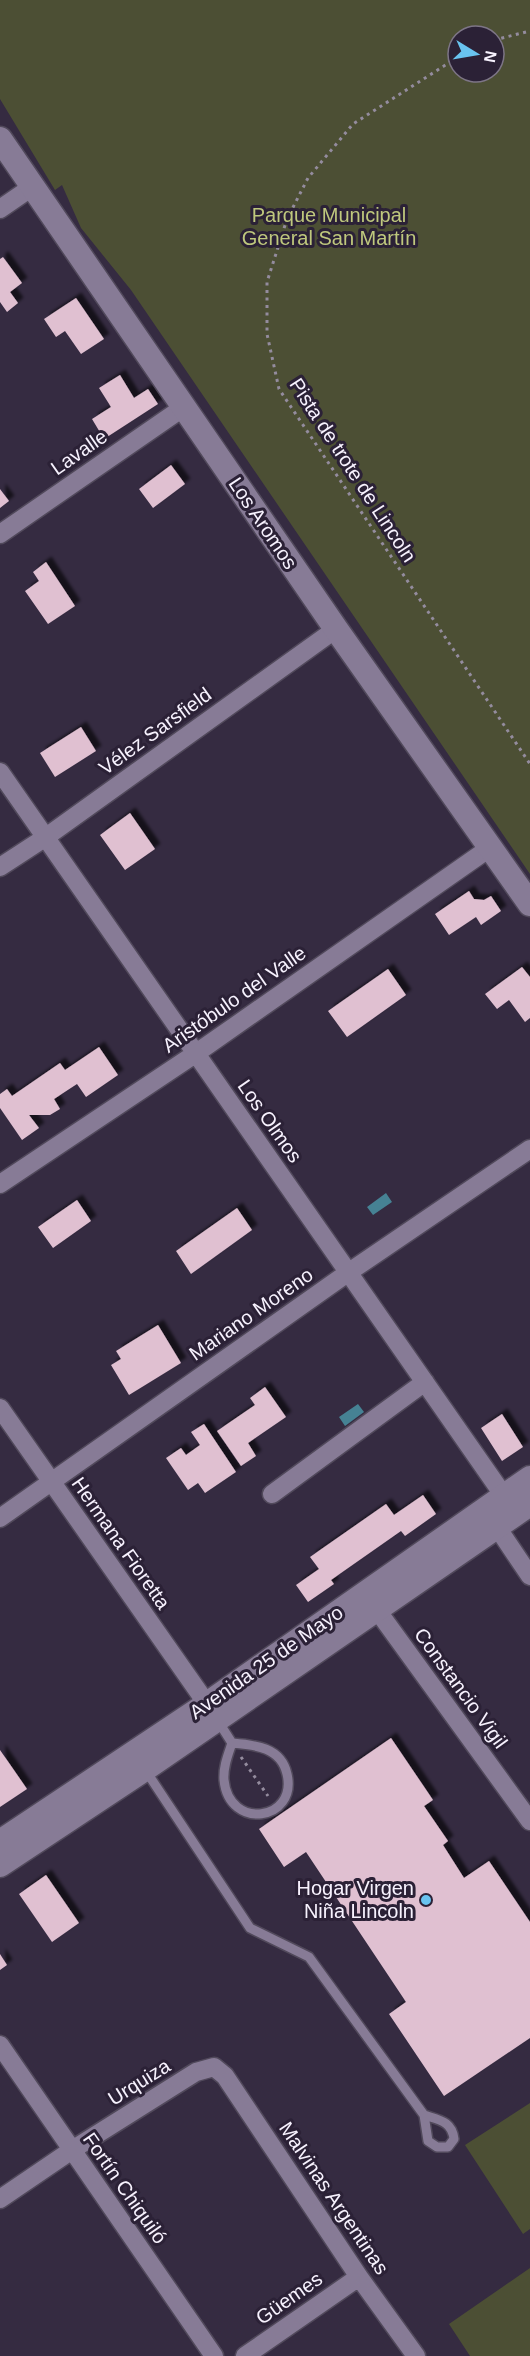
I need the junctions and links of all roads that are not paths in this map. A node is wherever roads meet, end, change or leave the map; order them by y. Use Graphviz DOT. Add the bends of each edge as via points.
graph roads {
  1 [pos="0,139"];
  2 [pos="33,187"];
  3 [pos="0,209"];
  4 [pos="184,407"];
  5 [pos="0,534"];
  6 [pos="336,630"];
  7 [pos="0,772"];
  8 [pos="46,837"];
  9 [pos="491,847"];
  10 [pos="0,867"];
  11 [pos="530,904"];
  12 [pos="195,1054"];
  13 [pos="530,1149"];
  14 [pos="0,1184"];
  15 [pos="349,1272"];
  16 [pos="425,1382"];
  17 [pos="0,1408"];
  18 [pos="530,1478"];
  19 [pos="51,1483"];
  20 [pos="272,1494"];
  21 [pos="517,1504"];
  22 [pos="0,1518"];
  23 [pos="490,1518"];
  24 [pos="530,1576"];
  25 [pos="377,1610"];
  26 [pos="212,1712"];
  27 [pos="232,1743"];
  28 [pos="145,1769"];
  29 [pos="530,1821"];
  30 [pos="0,1842"];
  31 [pos="0,1865"];
  32 [pos="0,2045"];
  33 [pos="214,2067"];
  34 [pos="424,2115"];
  35 [pos="72,2150"];
  36 [pos="0,2199"];
  37 [pos="359,2277"];
  38 [pos="214,2356"];
  39 [pos="245,2356"];
  40 [pos="416,2356"];
  1 -- 2 [label="main road, Los Aromos"];
  2 -- 3 [label="street"];
  2 -- 4 [label="main road, Los Aromos"];
  4 -- 5 [label="street, Lavalle"];
  4 -- 6 [label="main road, Los Aromos"];
  6 -- 8 [label="street, Vélez Sarsfield"];
  6 -- 9 [label="main road, Los Aromos"];
  7 -- 8 [label="street, Los Olmos"];
  8 -- 10 [label="street, Vélez Sarsfield"];
  8 -- 12 [label="street, Los Olmos"];
  9 -- 11 [label="main road, Los Aromos"];
  9 -- 12 [label="street, Aristóbulo del Valle"];
  12 -- 14 [label="street, Aristóbulo del Valle"];
  12 -- 15 [label="street, Los Olmos"];
  13 -- 15 [label="street, Mariano Moreno"];
  15 -- 16 [label="street, Los Olmos"];
  15 -- 19 [label="street, Mariano Moreno"];
  16 -- 20 [label="street"];
  16 -- 21 [label="street, Los Olmos"];
  17 -- 19 [label="street, Hermana Fioretta"];
  18 -- 21 [label="main road, Avenida 25 de Mayo"];
  19 -- 22 [label="street, Mariano Moreno"];
  19 -- 26 [label="street, Hermana Fioretta"];
  21 -- 23 [label="main road, Avenida 25 de Mayo"];
  23 -- 24 [label="street"];
  23 -- 25 [label="main road, Avenida 25 de Mayo"];
  23 -- 26 [label="main road, Avenida 25 de Mayo"];
  25 -- 26 [label="main road, Avenida 25 de Mayo"];
  25 -- 29 [label="street, Constancio Vigil"];
  26 -- 27 [label="lane"];
  26 -- 28 [label="main road, Avenida 25 de Mayo"];
  26 -- 30 [label="main road, Avenida 25 de Mayo"];
  27 -- 27 [label="lane" via="224,1778 235,1808 261,1815 283,1803 289,1781 280,1758 256,1745"];
  28 -- 31 [label="main road, Avenida 25 de Mayo"];
  28 -- 34 [label="lane" via="250,1928 309,1957"];
  32 -- 35 [label="street, Fortín Chiquiló"];
  33 -- 35 [label="street, Urquiza" via="196,2072"];
  33 -- 37 [label="street, Malvinas Argentinas" via="225,2076"];
  35 -- 36 [label="street, Urquiza"];
  35 -- 38 [label="street, Fortín Chiquiló"];
  37 -- 39 [label="street, Güemes"];
  37 -- 40 [label="street, Malvinas Argentinas"];
}
